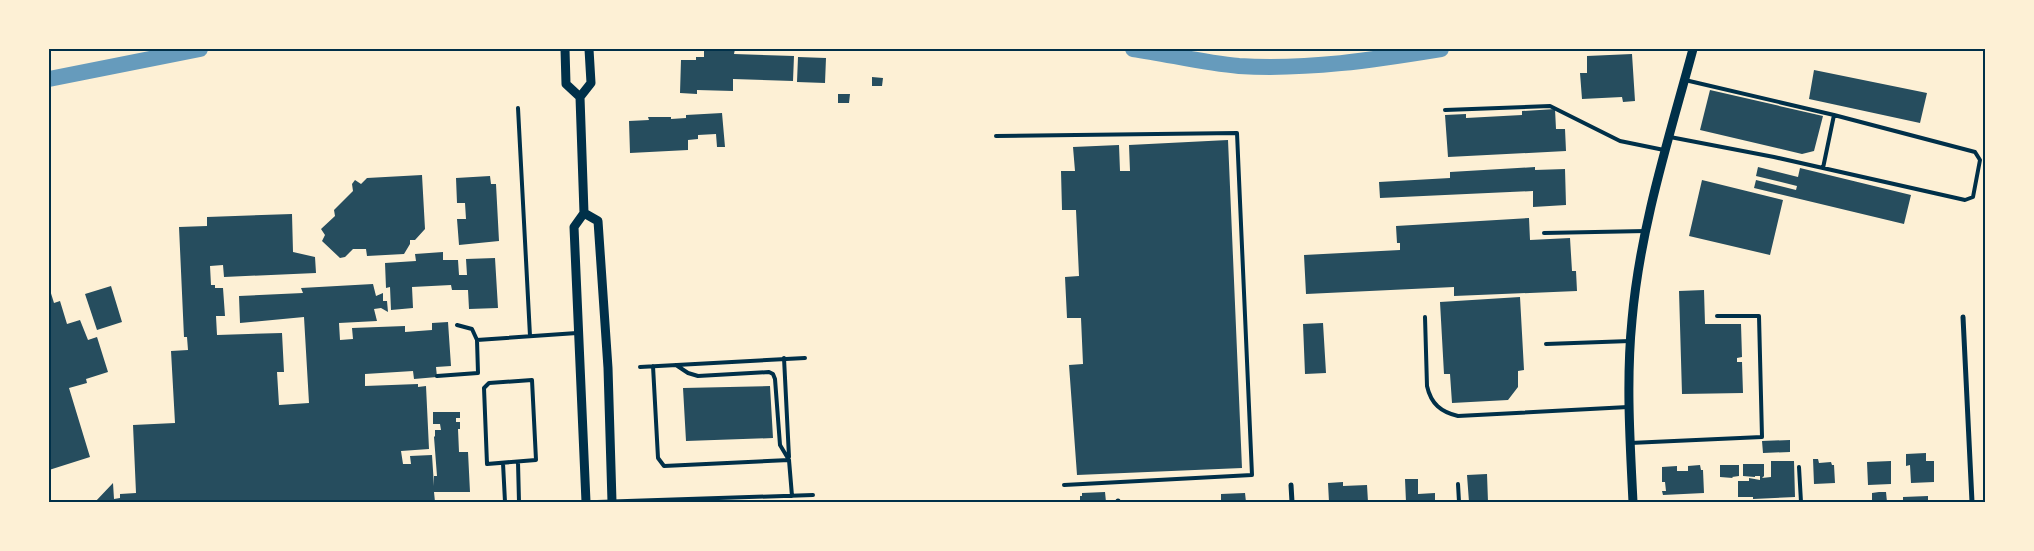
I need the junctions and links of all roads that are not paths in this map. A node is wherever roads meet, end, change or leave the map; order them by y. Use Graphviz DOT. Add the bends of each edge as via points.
graph roads {
  1 [pos="564,49"];
  2 [pos="589,49"];
  3 [pos="1693,49"];
  4 [pos="1685,80"];
  5 [pos="580,97"];
  6 [pos="518,108"];
  7 [pos="1445,110"];
  8 [pos="1834,116"];
  9 [pos="996,136"];
  10 [pos="1670,137"];
  11 [pos="1666,150"];
  12 [pos="1823,168"];
  13 [pos="584,213"];
  14 [pos="1646,231"];
  15 [pos="1544,233"];
  16 [pos="1717,316"];
  17 [pos="1425,317"];
  18 [pos="1963,317"];
  19 [pos="457,325"];
  20 [pos="578,333"];
  21 [pos="530,336"];
  22 [pos="477,340"];
  23 [pos="1630,341"];
  24 [pos="1546,344"];
  25 [pos="784,358"];
  26 [pos="805,358"];
  27 [pos="676,365"];
  28 [pos="653,366"];
  29 [pos="640,367"];
  30 [pos="437,376"];
  31 [pos="1628,406"];
  32 [pos="1630,443"];
  33 [pos="789,460"];
  34 [pos="518,462"];
  35 [pos="502,463"];
  36 [pos="1799,467"];
  37 [pos="1458,484"];
  38 [pos="1064,485"];
  39 [pos="1291,485"];
  40 [pos="813,495"];
  41 [pos="792,496"];
  42 [pos="742,497"];
  43 [pos="505,502"];
  44 [pos="519,502"];
  45 [pos="586,502"];
  46 [pos="597,502"];
  47 [pos="612,502"];
  48 [pos="743,502"];
  49 [pos="1292,502"];
  50 [pos="1459,502"];
  51 [pos="1633,502"];
  52 [pos="1801,502"];
  53 [pos="1972,502"];
  1 -- 5 [label="street" via="566,84"];
  2 -- 5 [label="street" via="590,83"];
  3 -- 4 [label="street"];
  4 -- 8 [label="lane"];
  4 -- 10 [label="street"];
  5 -- 13 [label="street"];
  6 -- 21 [label="lane"];
  7 -- 11 [label="lane" via="1550,106 1620,141"];
  8 -- 12 [label="lane"];
  8 -- 12 [label="lane" via="1974,152 1980,160 1974,196 1965,200"];
  9 -- 38 [label="lane" via="1236,133 1252,475"];
  10 -- 11 [label="street"];
  10 -- 12 [label="lane"];
  11 -- 14 [label="street"];
  13 -- 20 [label="street" via="574,227"];
  13 -- 47 [label="street" via="598,222 608,368"];
  14 -- 15 [label="lane"];
  14 -- 23 [label="street"];
  16 -- 32 [label="lane" via="1759,316 1762,437"];
  17 -- 31 [label="lane" via="1427,386 1429,395 1442,411 1458,416"];
  18 -- 53 [label="street"];
  19 -- 22 [label="lane" via="472,329"];
  20 -- 21 [label="lane"];
  20 -- 45 [label="street"];
  21 -- 22 [label="lane"];
  22 -- 30 [label="lane" via="478,373"];
  23 -- 24 [label="lane"];
  23 -- 31 [label="street"];
  25 -- 26 [label="lane"];
  25 -- 27 [label="lane"];
  25 -- 33 [label="lane"];
  27 -- 28 [label="lane"];
  27 -- 33 [label="lane" via="698,376 773,374 780,445"];
  28 -- 29 [label="lane"];
  28 -- 33 [label="lane" via="658,458 664,466"];
  31 -- 32 [label="street"];
  32 -- 51 [label="street"];
  33 -- 41 [label="lane"];
  34 -- 35 [label="lane"];
  34 -- 35 [label="lane" via="536,460 532,380 489,383 484,388 487,464"];
  34 -- 44 [label="lane"];
  35 -- 43 [label="lane"];
  36 -- 52 [label="lane"];
  37 -- 50 [label="lane"];
  39 -- 49 [label="street"];
  40 -- 41 [label="lane"];
  41 -- 42 [label="lane"];
  42 -- 47 [label="lane"];
  42 -- 48 [label="lane"];
  46 -- 47 [label="lane"];
}
